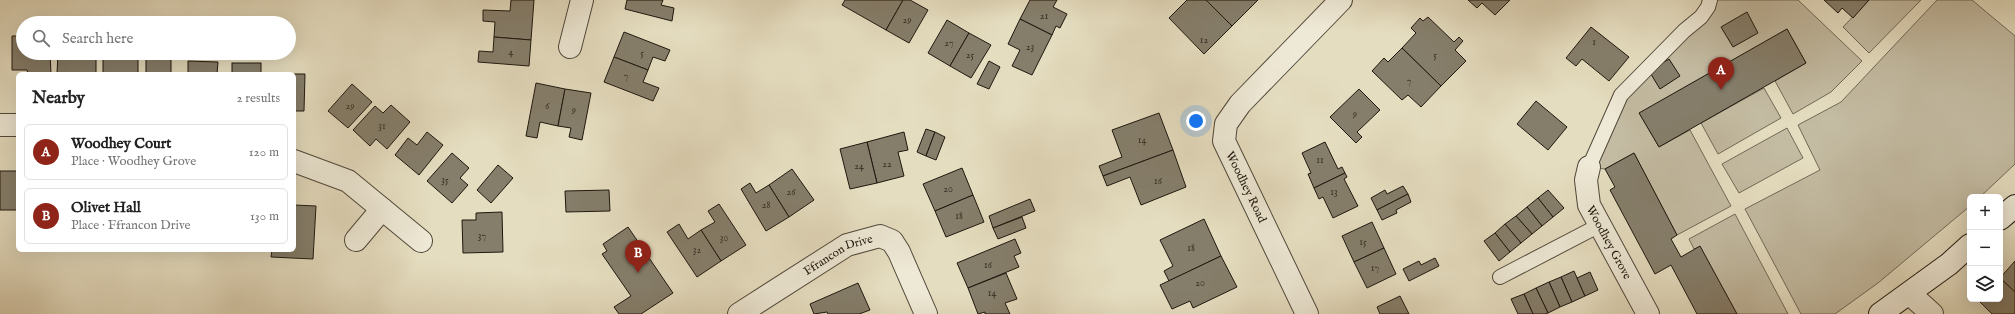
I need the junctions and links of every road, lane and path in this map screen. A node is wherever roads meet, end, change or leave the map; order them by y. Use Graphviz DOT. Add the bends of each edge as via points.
graph roads {
  1 [pos="582,0"];
  2 [pos="1342,0"];
  3 [pos="1710,0"];
  4 [pos="570,47"];
  5 [pos="0,125"];
  6 [pos="16,125"];
  7 [pos="296,162"];
  8 [pos="1589,167"];
  9 [pos="2015,206"];
  10 [pos="382,209"];
  11 [pos="2003,216"];
  12 [pos="1600,225"];
  13 [pos="356,240"];
  14 [pos="421,241"];
  15 [pos="1967,247"];
  16 [pos="1500,277"];
  17 [pos="1910,294"];
  18 [pos="739,314"];
  19 [pos="926,314"];
  20 [pos="1307,314"];
  21 [pos="1648,314"];
  22 [pos="1880,314"];
  23 [pos="1932,314"];
  1 -- 4 [label="street"];
  2 -- 20 [label="street, Woodhey Road" via="1240,104 1226,124 1224,141"];
  3 -- 8 [label="lane" via="1708,8 1701,16 1620,95"];
  5 -- 6 [label="street"];
  7 -- 10 [label="street" via="348,181"];
  8 -- 12 [label="street, Woodhey Grove" via="1586,180 1589,205"];
  9 -- 11 [label="street"];
  10 -- 13 [label="street"];
  10 -- 14 [label="street"];
  12 -- 16 [label="lane"];
  12 -- 21 [label="street, Woodhey Grove"];
  15 -- 17 [label="street"];
  17 -- 22 [label="street"];
  17 -- 23 [label="street"];
  18 -- 19 [label="street, Ffrancon Drive" via="846,246 880,236 892,241 899,252"];
}
